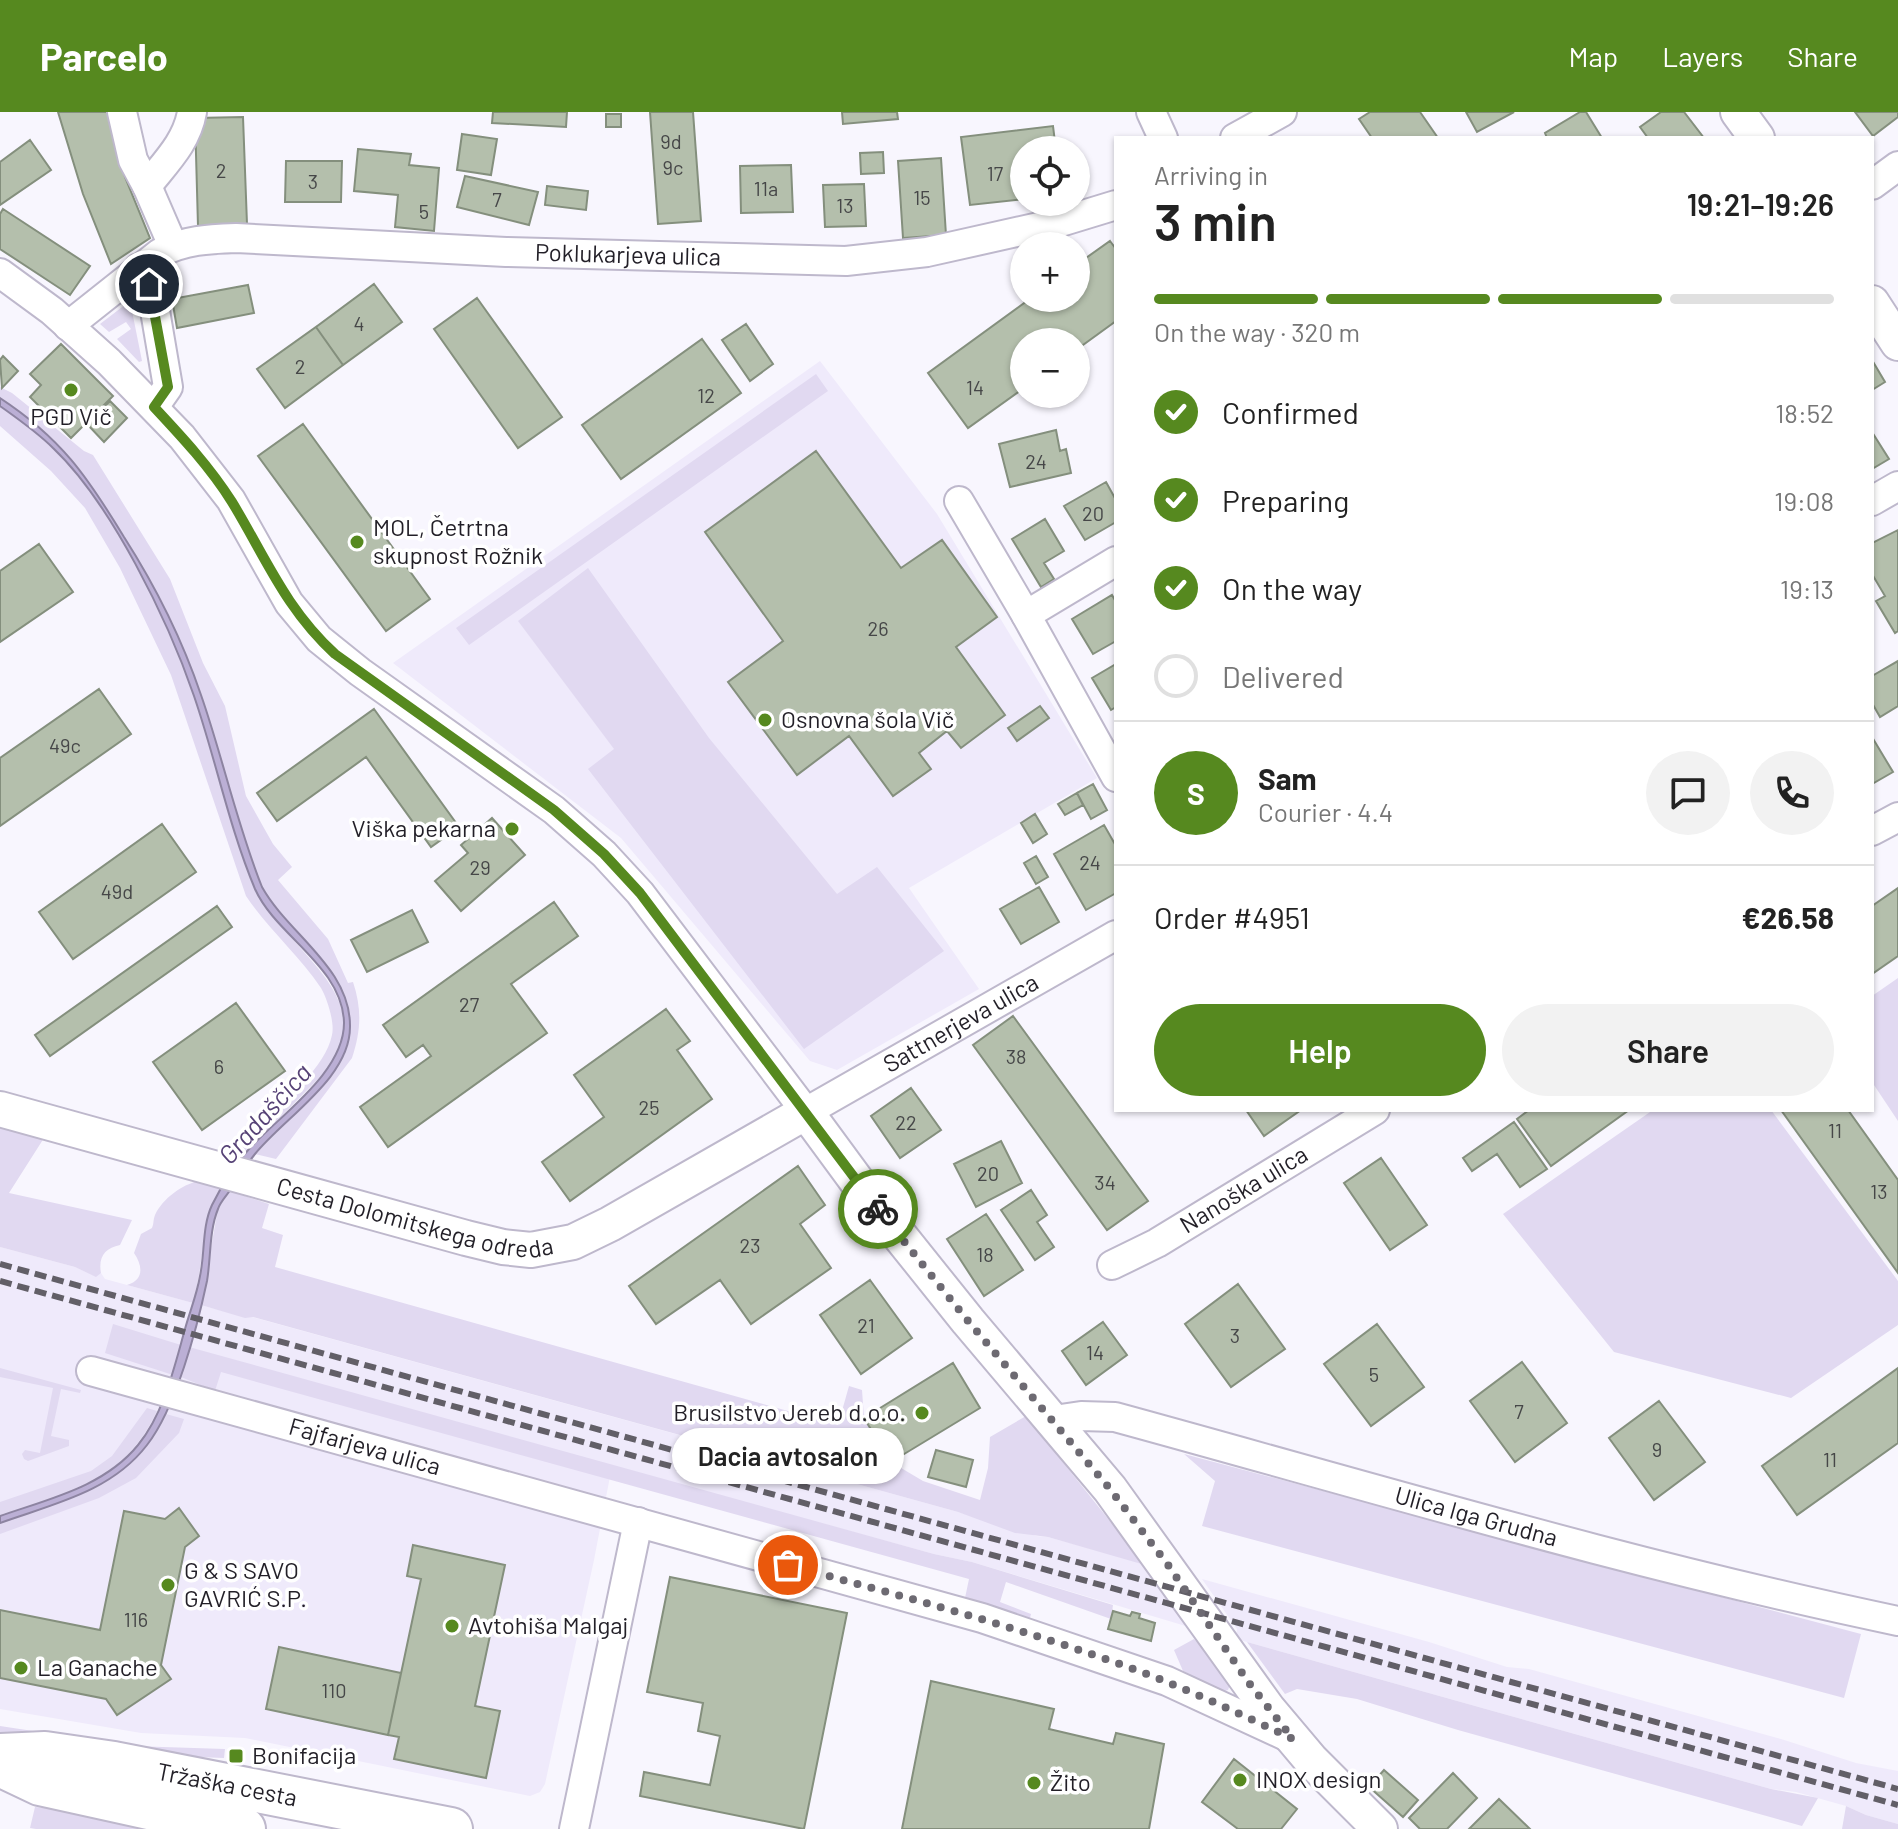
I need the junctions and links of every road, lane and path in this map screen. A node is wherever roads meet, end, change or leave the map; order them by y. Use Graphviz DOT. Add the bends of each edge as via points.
graph roads {
  1 [pos="122,112"];
  2 [pos="192,112"];
  3 [pos="1151,112"];
  4 [pos="1282,112"];
  5 [pos="1738,112"];
  6 [pos="1162,136"];
  7 [pos="1239,136"];
  8 [pos="1756,136"];
  9 [pos="1898,166"];
  10 [pos="1874,184"];
  11 [pos="147,186"];
  12 [pos="1114,206"];
  13 [pos="173,246"];
  14 [pos="139,268"];
  15 [pos="0,273"];
  16 [pos="1874,306"];
  17 [pos="68,326"];
  18 [pos="1898,343"];
  19 [pos="154,407"];
  20 [pos="1898,486"];
  21 [pos="1874,500"];
  22 [pos="959,501"];
  23 [pos="1114,562"];
  24 [pos="1026,615"];
  25 [pos="1112,762"];
  26 [pos="1898,817"];
  27 [pos="1874,830"];
  28 [pos="1114,936"];
  29 [pos="0,1109"];
  30 [pos="806,1112"];
  31 [pos="1372,1112"];
  32 [pos="1112,1265"];
  33 [pos="91,1371"];
  34 [pos="1054,1420"];
  35 [pos="638,1522"];
  36 [pos="1898,1621"];
  37 [pos="1293,1739"];
  38 [pos="0,1755"];
  39 [pos="0,1765"];
  40 [pos="244,1829"];
  41 [pos="451,1829"];
  42 [pos="574,1829"];
  43 [pos="1380,1829"];
  1 -- 11 [label="street" via="133,160"];
  2 -- 11 [label="street" via="189,128"];
  3 -- 6 [label="street"];
  4 -- 7 [label="street"];
  5 -- 8 [label="street"];
  9 -- 10 [label="street"];
  11 -- 13 [label="street"];
  12 -- 13 [label="street, Poklukarjeva ulica" via="927,252 846,261 236,238"];
  13 -- 14 [label="street, Poklukarjeva ulica"];
  14 -- 17 [label="street, Poklukarjeva ulica"];
  14 -- 19 [label="street" via="152,293 168,387"];
  15 -- 17 [label="street"];
  16 -- 18 [label="street"];
  17 -- 19 [label="street"];
  19 -- 30 [label="street" via="231,500 303,622 335,654 554,810 604,854 640,893"];
  20 -- 21 [label="street"];
  22 -- 24 [label="street"];
  23 -- 24 [label="street"];
  24 -- 25 [label="street"];
  26 -- 27 [label="street"];
  28 -- 30 [label="street, Sattnerjeva ulica"];
  29 -- 30 [label="street, Cesta Dolomitskega odreda" via="518,1249 573,1242 598,1231"];
  30 -- 34 [label="street" via="949,1298"];
  31 -- 32 [label="street, Nanoška ulica"];
  33 -- 35 [label="street, Fajfarjeva ulica"];
  34 -- 36 [label="street, Ulica Iga Grudna" via="1115,1417 1685,1574"];
  34 -- 37 [label="street" via="1145,1534"];
  35 -- 37 [label="street, Fajfarjeva ulica" via="1040,1636 1167,1681"];
  35 -- 42 [label="street"];
  37 -- 43 [label="street"];
  38 -- 41 [label="main road, Tržaška cesta" via="45,1753 128,1766"];
  39 -- 40 [label="main road, Tržaška cesta" via="40,1784"];
}
